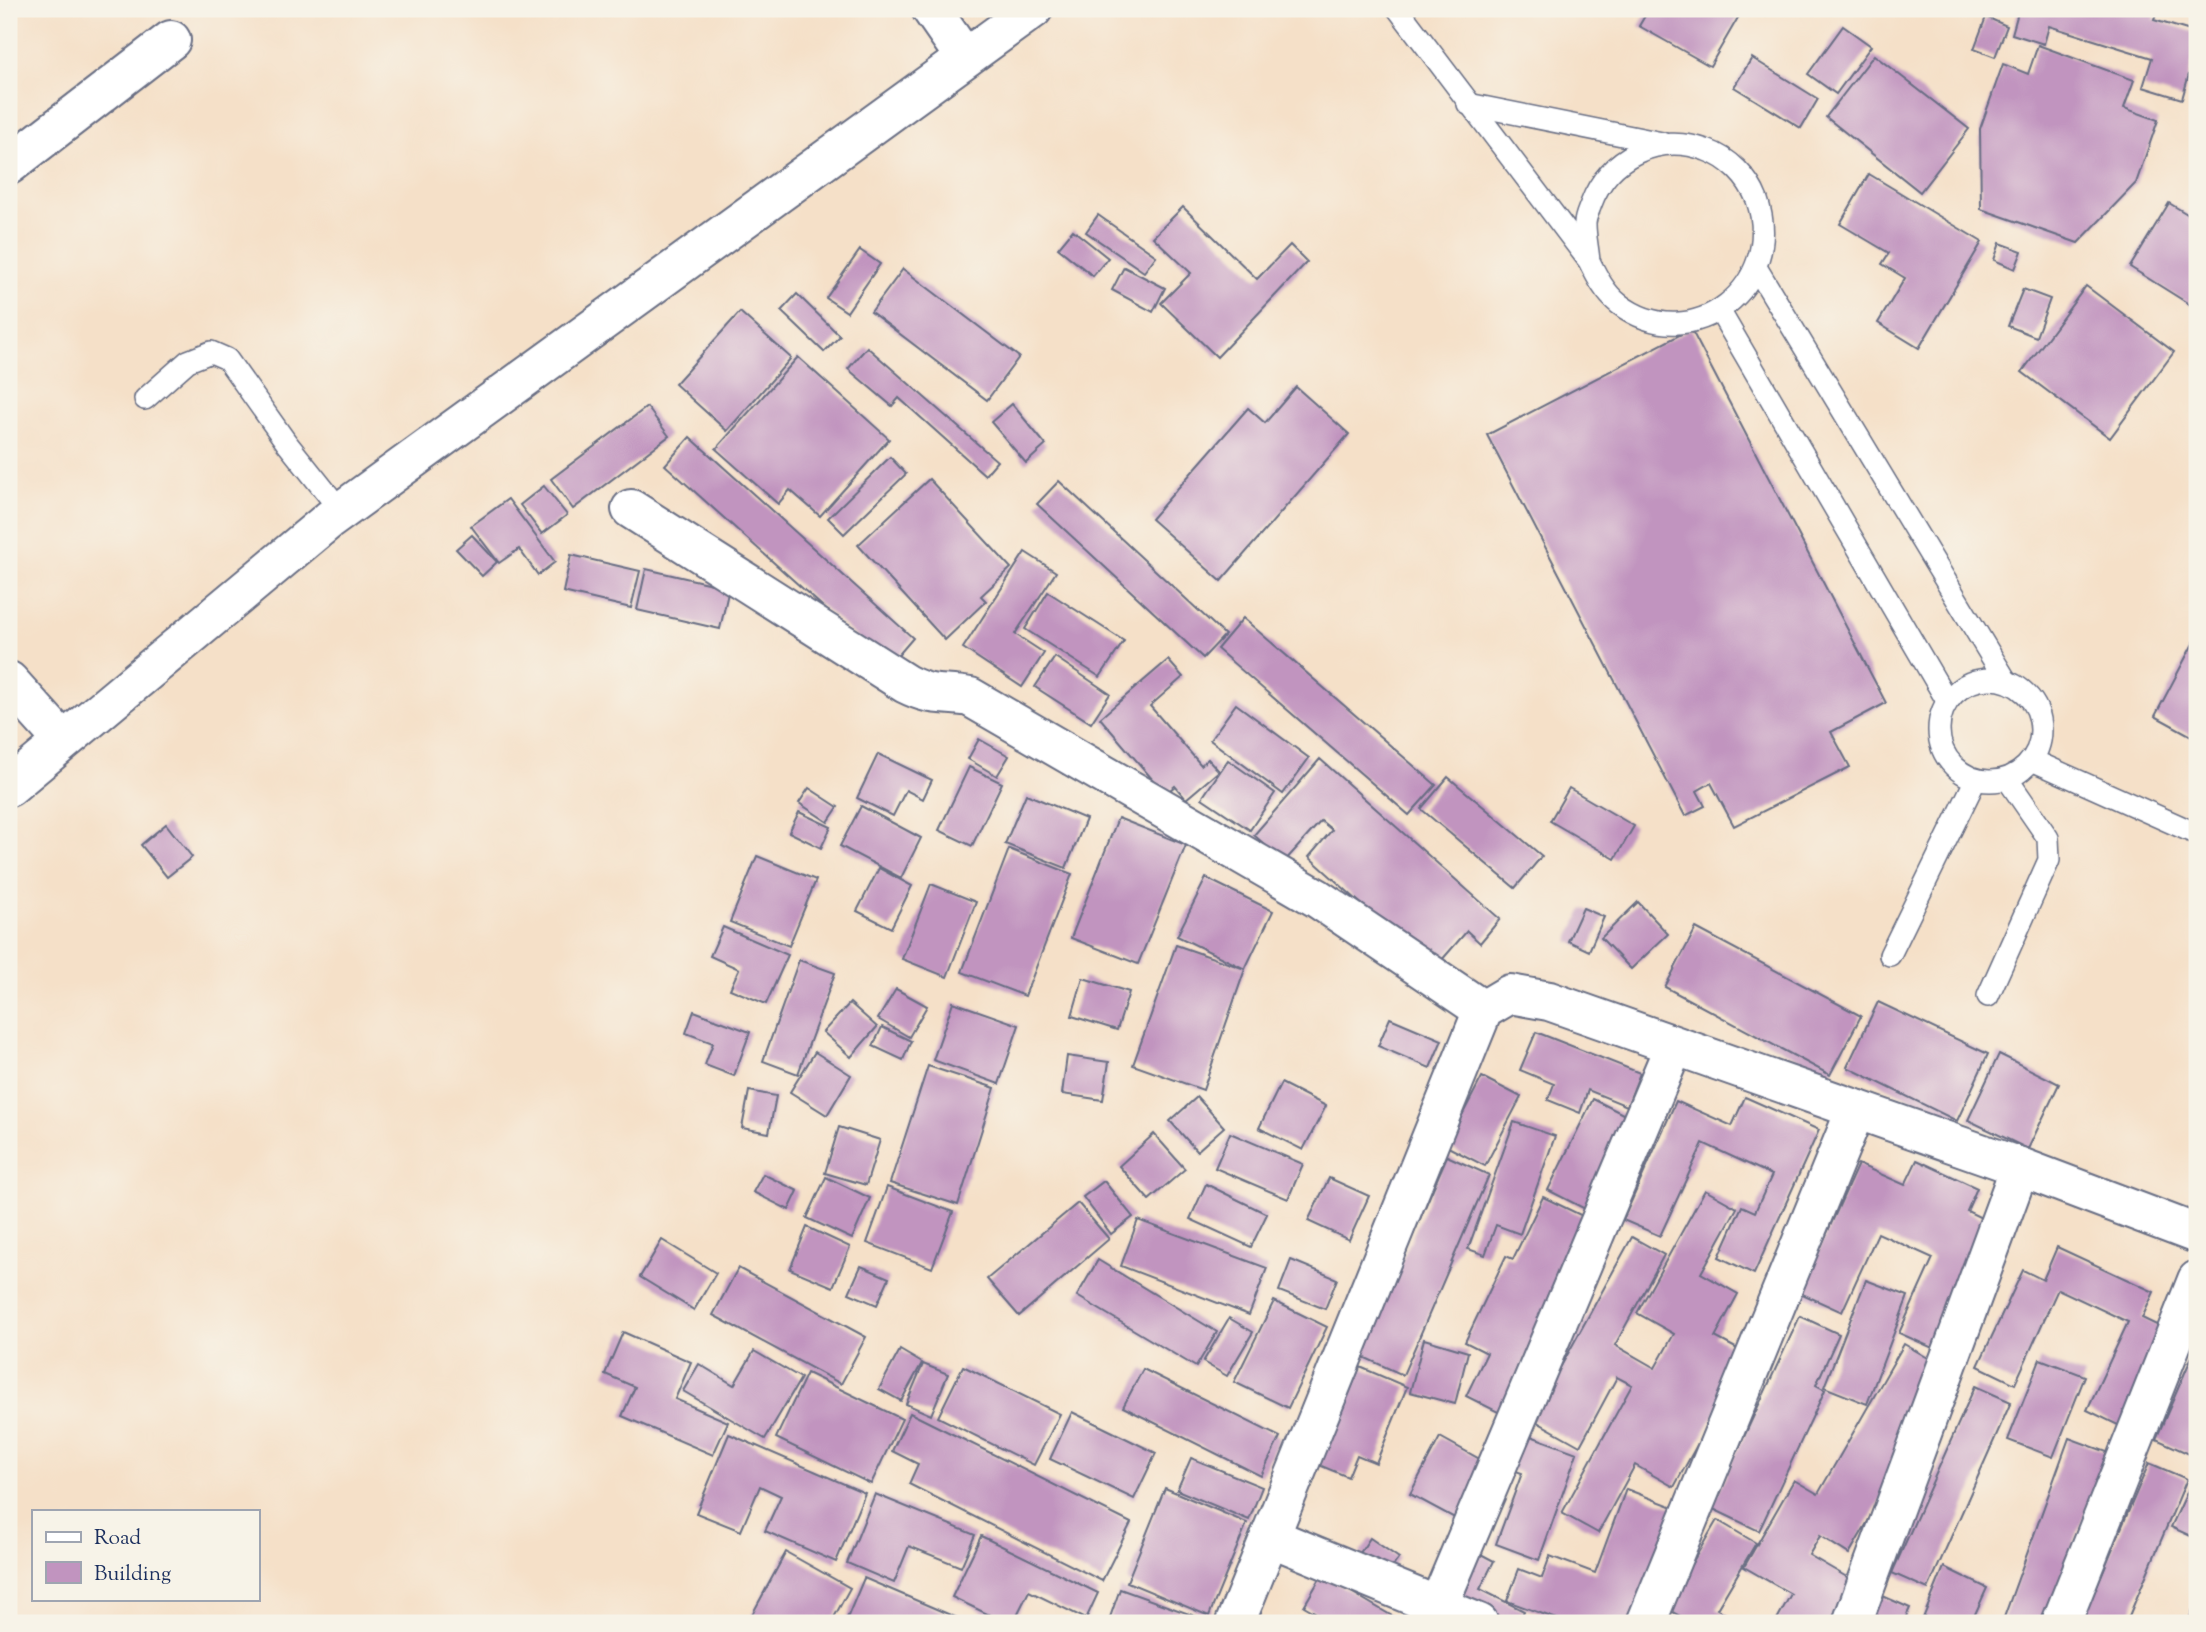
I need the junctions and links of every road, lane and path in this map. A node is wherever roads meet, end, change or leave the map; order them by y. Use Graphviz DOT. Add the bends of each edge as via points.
graph roads {
  1 [pos="931,9"];
  2 [pos="1033,9"];
  3 [pos="1398,9"];
  4 [pos="171,40"];
  5 [pos="965,58"];
  6 [pos="1468,104"];
  7 [pos="1663,143"];
  8 [pos="9,164"];
  9 [pos="1589,261"];
  10 [pos="1757,269"];
  11 [pos="1720,310"];
  12 [pos="145,399"];
  13 [pos="631,509"];
  14 [pos="341,511"];
  15 [pos="2005,679"];
  16 [pos="9,681"];
  17 [pos="1946,699"];
  18 [pos="63,741"];
  19 [pos="2034,761"];
  20 [pos="2008,780"];
  21 [pos="1975,781"];
  22 [pos="9,787"];
  23 [pos="2197,834"];
  24 [pos="1890,955"];
  25 [pos="1989,996"];
  26 [pos="1483,1010"];
  27 [pos="1674,1046"];
  28 [pos="1856,1109"];
  29 [pos="2020,1167"];
  30 [pos="2197,1234"];
  31 [pos="2197,1280"];
  32 [pos="1270,1537"];
  33 [pos="1435,1615"];
  34 [pos="1235,1623"];
  35 [pos="1479,1623"];
  36 [pos="1646,1623"];
  37 [pos="1852,1623"];
  38 [pos="2061,1623"];
  1 -- 5 [label="street"];
  2 -- 5 [label="street"];
  3 -- 6 [label="lane"];
  4 -- 8 [label="street"];
  5 -- 14 [label="street"];
  6 -- 7 [label="lane"];
  6 -- 9 [label="lane"];
  7 -- 9 [label="lane" via="1626,156 1598,185 1585,222"];
  7 -- 10 [label="lane" via="1690,144 1716,153 1738,169 1753,191 1762,217"];
  9 -- 11 [label="lane" via="1601,285 1619,304 1643,316 1669,322 1695,320"];
  10 -- 11 [label="lane" via="1741,293"];
  10 -- 15 [label="lane"];
  11 -- 17 [label="lane"];
  12 -- 14 [label="lane" via="188,360 211,352 227,359"];
  13 -- 26 [label="street" via="906,684 930,696 970,697 1306,891"];
  14 -- 18 [label="street"];
  15 -- 17 [label="lane" via="1972,680"];
  15 -- 19 [label="lane" via="2032,698 2043,729"];
  16 -- 18 [label="street"];
  17 -- 21 [label="lane" via="1937,731 1948,762"];
  18 -- 22 [label="street"];
  19 -- 20 [label="lane"];
  19 -- 23 [label="lane"];
  20 -- 21 [label="lane"];
  20 -- 25 [label="lane" via="2048,838 2049,860"];
  21 -- 24 [label="lane"];
  26 -- 27 [label="street" via="1510,994 1549,1001"];
  26 -- 32 [label="street"];
  27 -- 28 [label="street"];
  27 -- 33 [label="street"];
  28 -- 29 [label="street"];
  28 -- 36 [label="street"];
  29 -- 30 [label="street"];
  29 -- 37 [label="street"];
  31 -- 38 [label="street"];
  32 -- 33 [label="street"];
  32 -- 34 [label="street"];
  33 -- 35 [label="street"];
}
